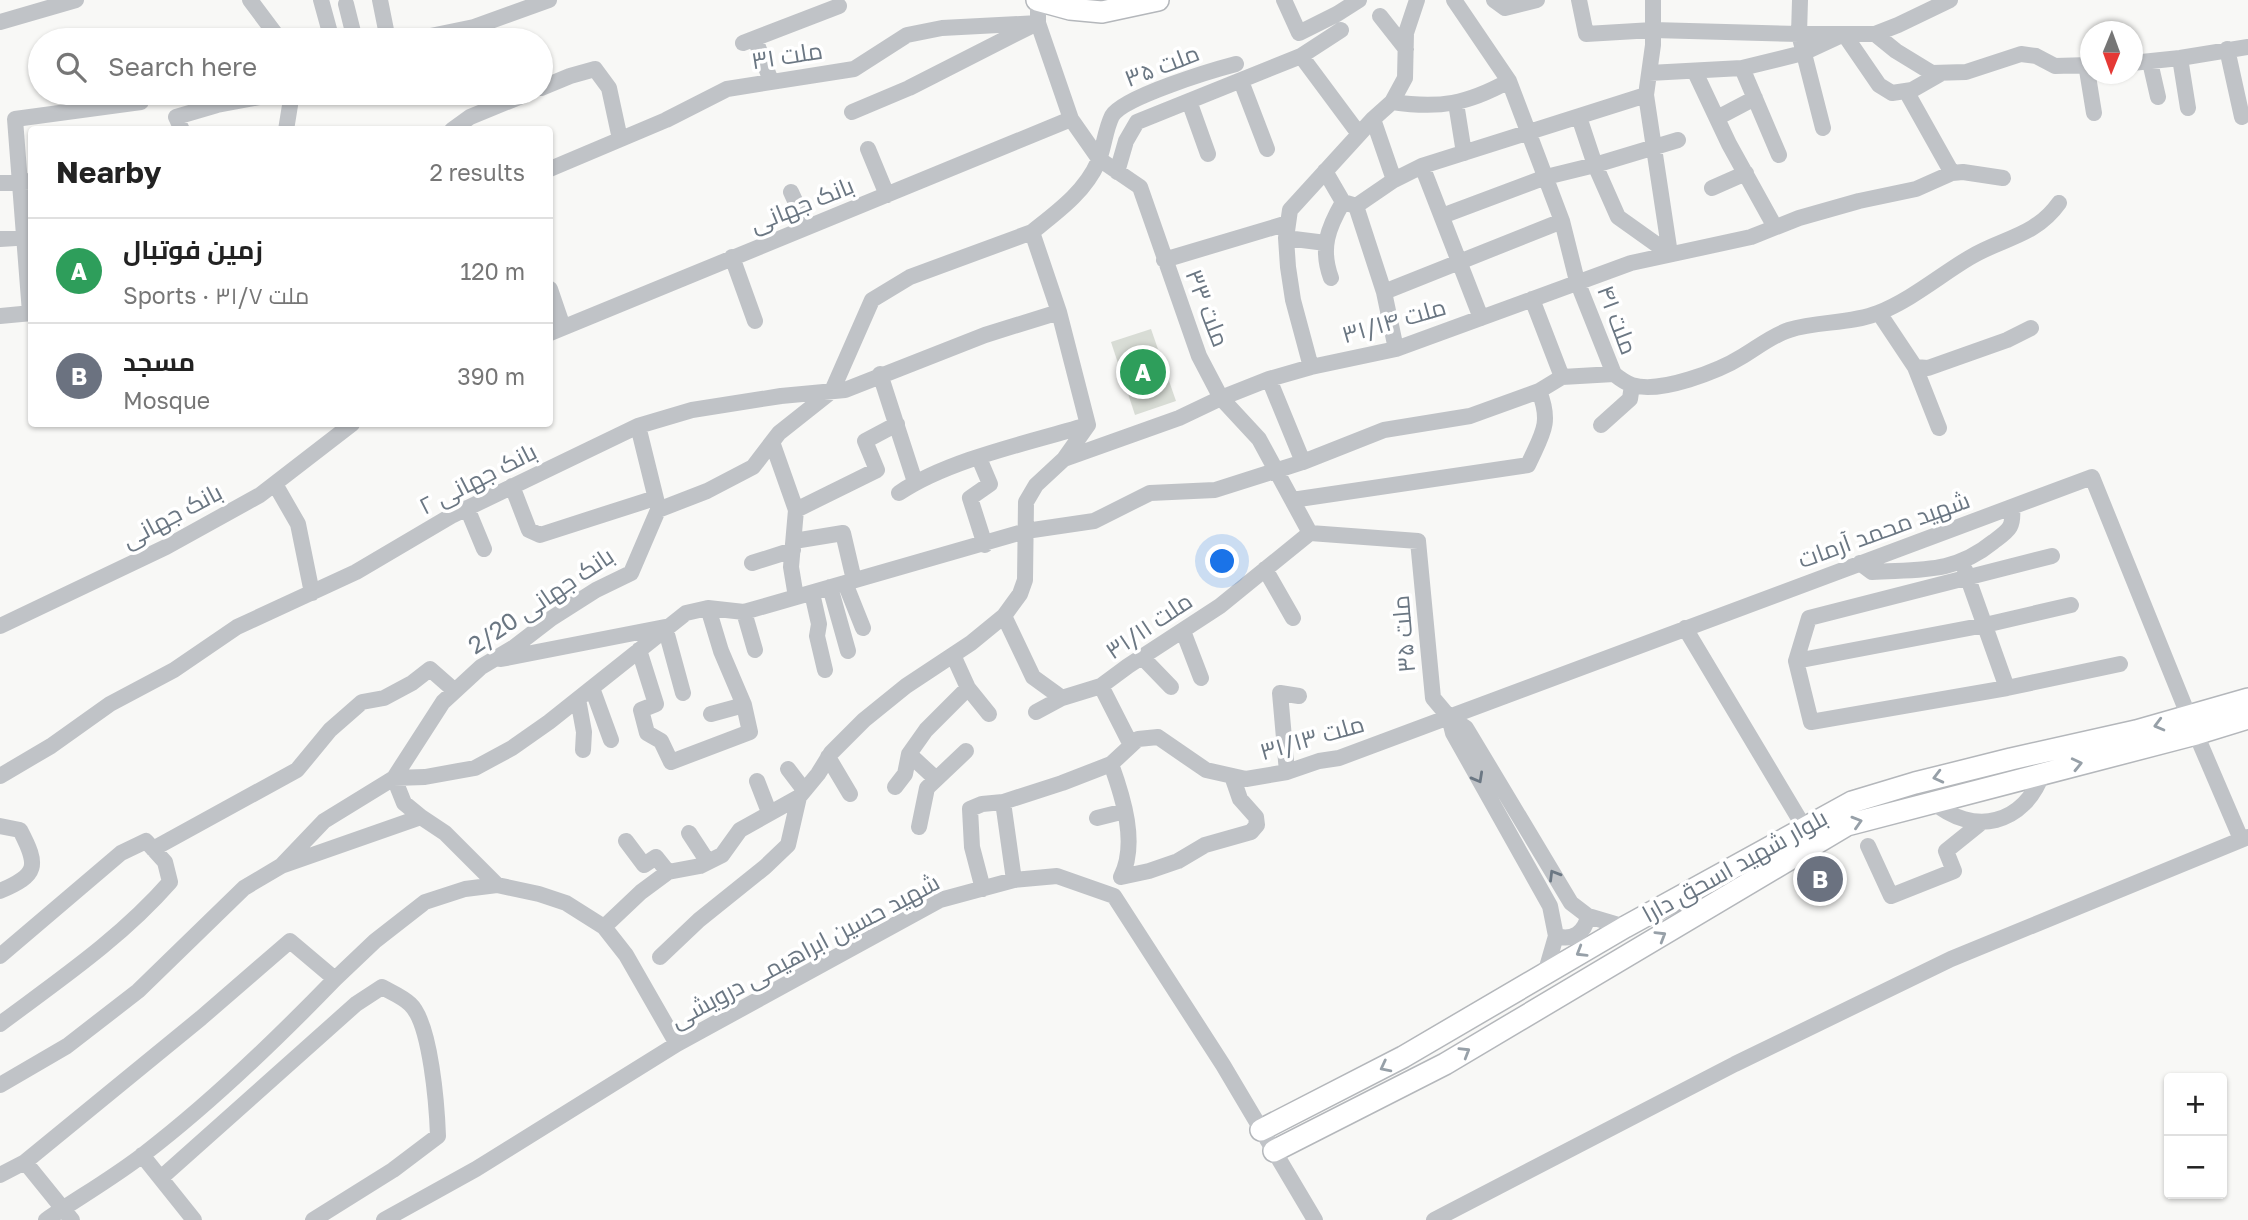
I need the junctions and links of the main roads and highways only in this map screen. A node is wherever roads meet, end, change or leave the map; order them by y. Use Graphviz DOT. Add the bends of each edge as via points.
graph roads {
  1 [pos="1037,0"];
  2 [pos="1158,0"];
  3 [pos="2248,699"];
  4 [pos="2248,718"];
  5 [pos="2193,725"];
  6 [pos="1967,770"];
  7 [pos="1974,790"];
  8 [pos="1261,1130"];
  9 [pos="1274,1151"];
  1 -- 2 [label="main road" via="1102,12"];
  3 -- 5 [label="main road, بلوار شهید اسحق دارا"];
  4 -- 5 [label="main road, بلوار شهید اسحق دارا"];
  5 -- 6 [label="main road, بلوار شهید اسحق دارا, one-way"];
  7 -- 5 [label="main road, بلوار شهید اسحق دارا, one-way"];
  6 -- 7 [label="main road"];
  6 -- 8 [label="main road, بلوار شهید اسحق دارا, one-way" via="1853,802 1625,927 1403,1057"];
  9 -- 7 [label="main road, بلوار شهید اسحق دارا, one-way" via="1446,1063 1847,825"];
}
